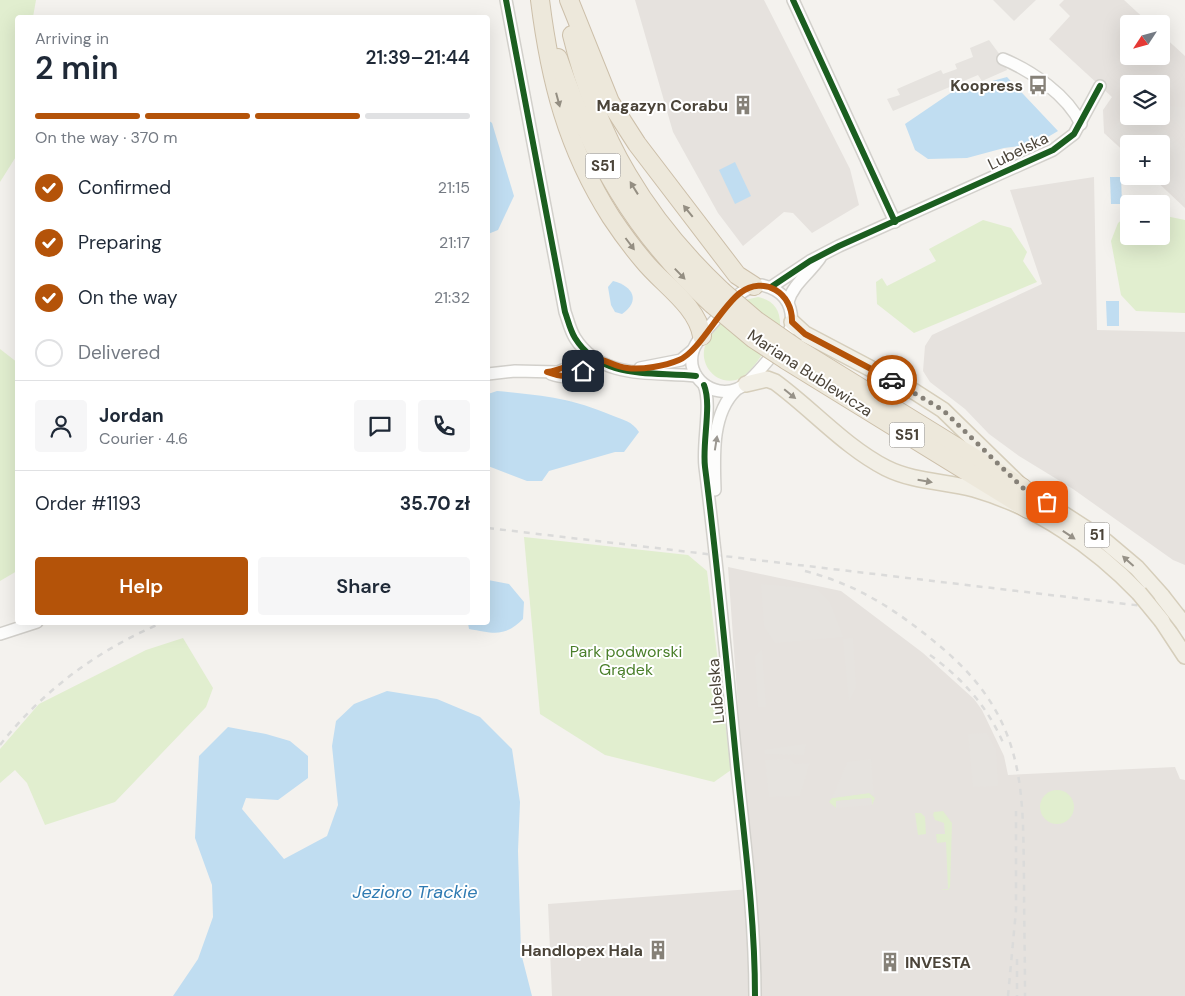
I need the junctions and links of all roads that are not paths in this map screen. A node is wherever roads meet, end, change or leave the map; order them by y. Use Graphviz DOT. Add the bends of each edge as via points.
graph roads {
  1 [pos="506,0"];
  2 [pos="540,0"];
  3 [pos="564,0"];
  4 [pos="569,0"];
  5 [pos="793,0"];
  6 [pos="1003,59"];
  7 [pos="1100,86"];
  8 [pos="1081,124"];
  9 [pos="895,222"];
  10 [pos="821,257"];
  11 [pos="762,286"];
  12 [pos="717,298"];
  13 [pos="788,302"];
  14 [pos="792,322"];
  15 [pos="698,343"];
  16 [pos="791,354"];
  17 [pos="593,357"];
  18 [pos="490,374"];
  19 [pos="696,376"];
  20 [pos="704,385"];
  21 [pos="741,387"];
  22 [pos="1023,488"];
  23 [pos="1028,509"];
  24 [pos="716,545"];
  25 [pos="28,625"];
  26 [pos="1184,625"];
  27 [pos="0,634"];
  28 [pos="1185,656"];
  29 [pos="755,996"];
  1 -- 17 [label="street" via="565,312 575,338"];
  2 -- 12 [label="highway, Mariana Bublewicza / S51, one-way" via="568,88 600,160 631,214 680,274"];
  2 -- 15 [label="highway, one-way" via="558,102 578,158 612,219 643,260 695,316"];
  12 -- 3 [label="highway, Mariana Bublewicza / S51, one-way" via="697,268 664,230 620,164 583,78"];
  11 -- 4 [label="highway, one-way" via="737,275 637,144 610,102"];
  5 -- 9 [label="street"];
  6 -- 8 [label="street" via="1027,69 1074,110"];
  7 -- 8 [label="street, Lubelska"];
  8 -- 9 [label="street, Lubelska" via="1066,142 1053,150"];
  9 -- 10 [label="street, Lubelska"];
  10 -- 11 [label="street, Lubelska"];
  10 -- 13 [label="street" via="790,293"];
  11 -- 13 [label="street" via="780,292"];
  11 -- 15 [label="street, Lubelska" via="734,298"];
  12 -- 16 [label="highway, Mariana Bublewicza / S51, bridge" via="754,339"];
  13 -- 14 [label="street"];
  14 -- 21 [label="street, Lubelska" via="786,336"];
  14 -- 22 [label="main road" via="805,334 943,410"];
  15 -- 17 [label="street" via="681,360 642,367 627,368"];
  15 -- 19 [label="street" via="693,367"];
  16 -- 22 [label="highway, Mariana Bublewicza / S51"];
  16 -- 23 [label="highway, Mariana Bublewicza / S51"];
  17 -- 18 [label="street" via="558,372 533,370"];
  17 -- 19 [label="street" via="612,368 632,373"];
  19 -- 20 [label="street"];
  20 -- 21 [label="street" via="720,392"];
  20 -- 24 [label="street, Lubelska" via="708,396 703,449"];
  21 -- 23 [label="main road, one-way" via="768,379 775,382 885,468 913,478 976,490"];
  24 -- 21 [label="street, Lubelska, one-way" via="714,454 723,407"];
  26 -- 22 [label="main road, Mariana Bublewicza / 51, one-way, bridge" via="1162,596 1114,548"];
  23 -- 28 [label="main road, Mariana Bublewicza / 51, one-way, bridge" via="1088,548 1139,593"];
  24 -- 29 [label="street, Lubelska" via="752,924"];
  25 -- 27 [label="street"];
}
